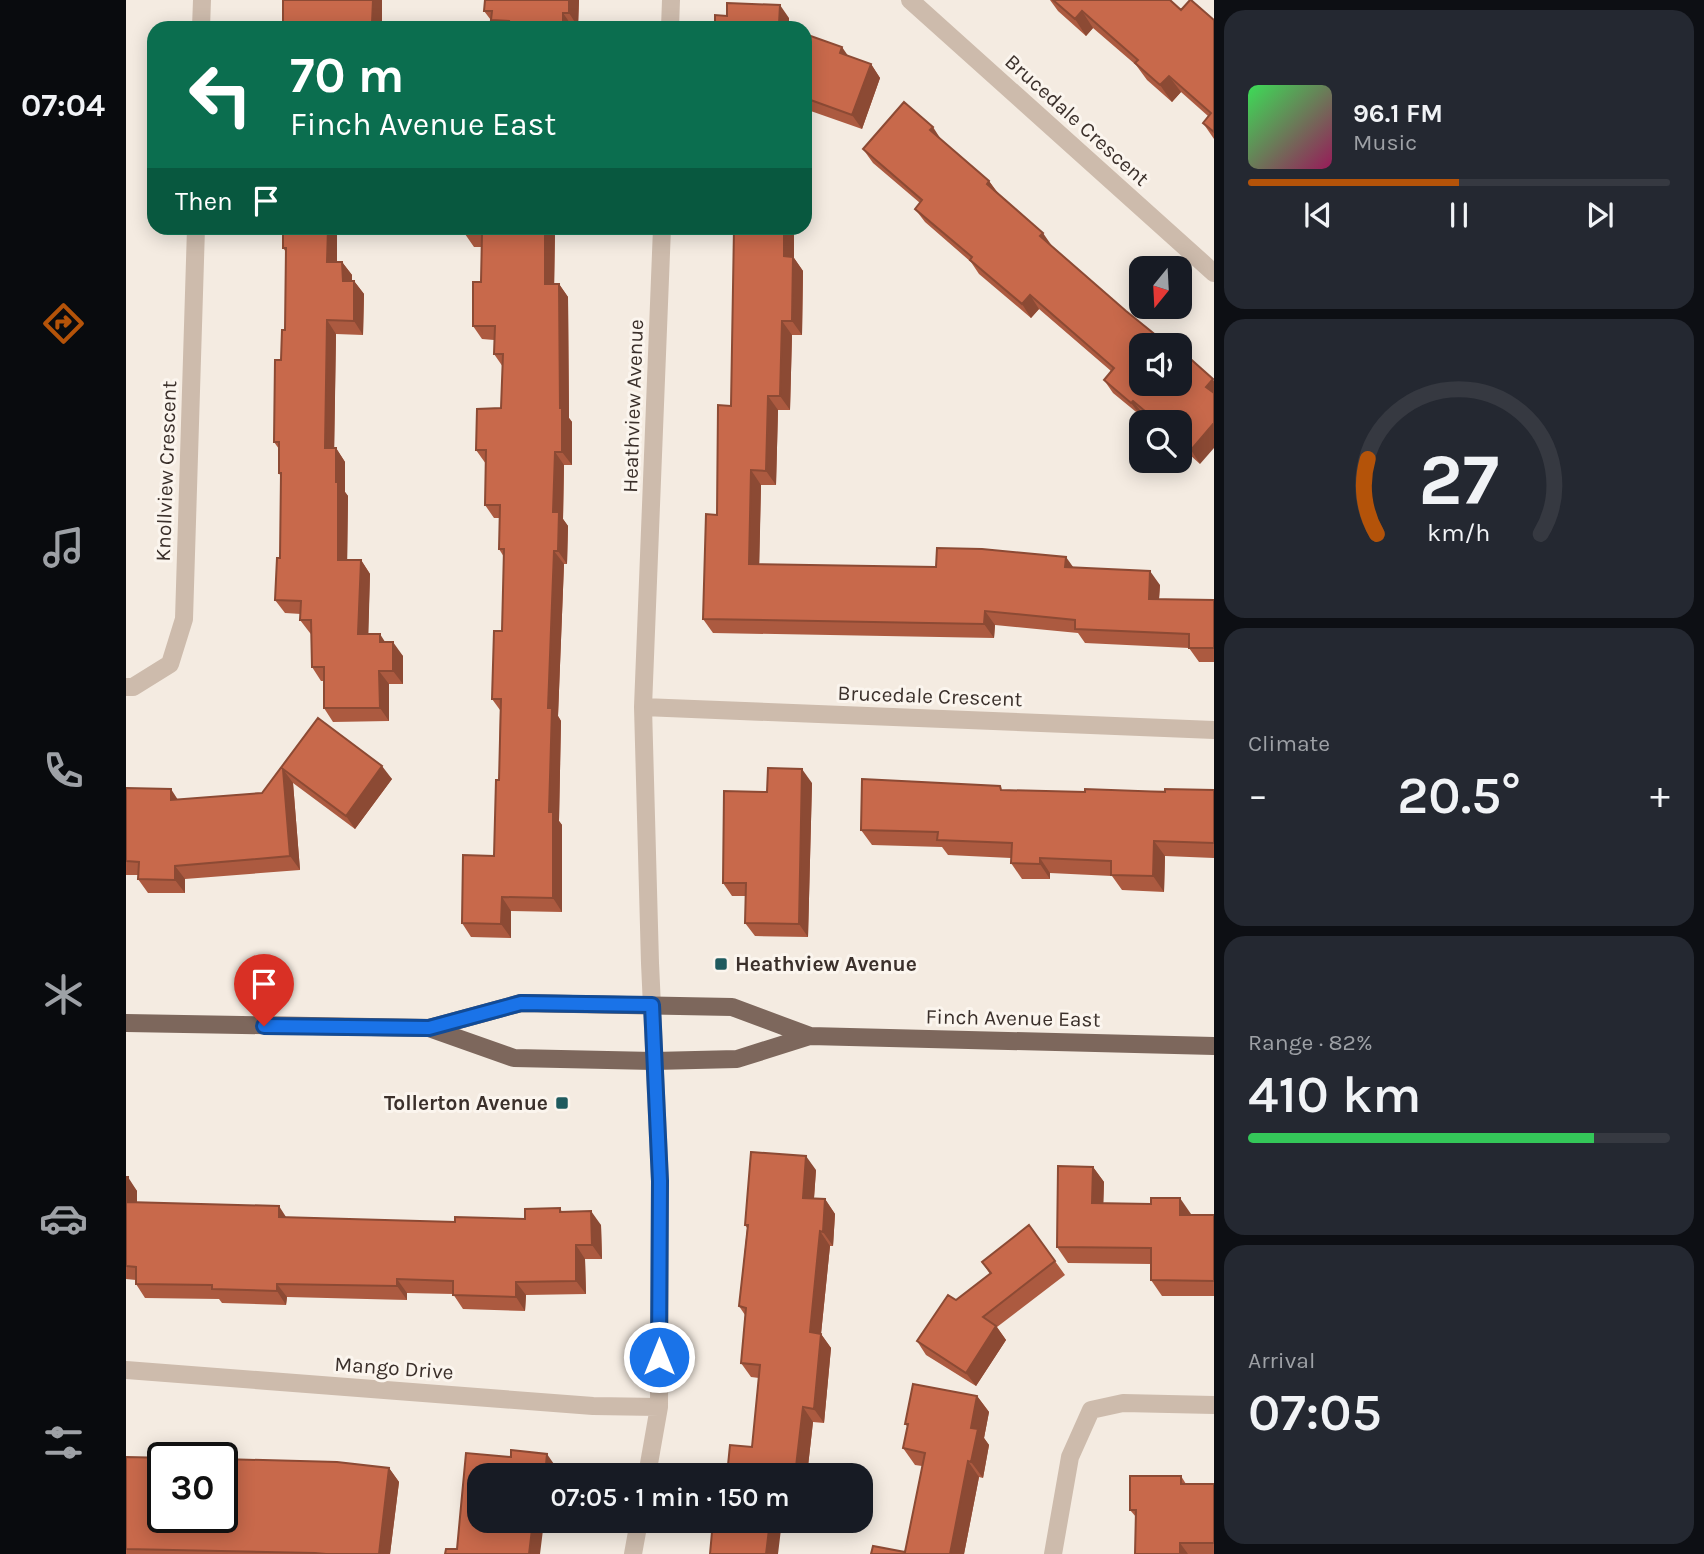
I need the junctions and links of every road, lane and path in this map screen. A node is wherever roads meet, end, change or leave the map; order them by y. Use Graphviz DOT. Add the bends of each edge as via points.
graph roads {
  1 [pos="202,0"];
  2 [pos="671,0"];
  3 [pos="909,0"];
  4 [pos="201,21"];
  5 [pos="670,21"];
  6 [pos="195,235"];
  7 [pos="662,235"];
  8 [pos="1214,273"];
  9 [pos="126,687"];
  10 [pos="643,708"];
  11 [pos="1214,730"];
  12 [pos="652,1005"];
  13 [pos="126,1023"];
  14 [pos="429,1028"];
  15 [pos="810,1036"];
  16 [pos="1214,1046"];
  17 [pos="654,1062"];
  18 [pos="126,1370"];
  19 [pos="1214,1405"];
  20 [pos="659,1407"];
  21 [pos="649,1463"];
  22 [pos="637,1533"];
  23 [pos="633,1554"];
  24 [pos="1053,1554"];
  1 -- 4 [label="street"];
  2 -- 5 [label="street"];
  3 -- 8 [label="street, Brucedale Crescent"];
  6 -- 9 [label="street, Knollview Crescent" via="184,619 170,664 134,687"];
  7 -- 10 [label="street, Heathview Avenue"];
  10 -- 11 [label="street, Brucedale Crescent"];
  10 -- 12 [label="street, Heathview Avenue"];
  12 -- 14 [label="main road, Finch Avenue East" via="521,1003"];
  12 -- 15 [label="main road, Finch Avenue East" via="732,1007"];
  12 -- 17 [label="street"];
  13 -- 14 [label="main road, Finch Avenue East"];
  14 -- 17 [label="main road, Finch Avenue East" via="514,1058"];
  15 -- 16 [label="main road, Finch Avenue East"];
  15 -- 17 [label="main road, Finch Avenue East" via="737,1059"];
  17 -- 20 [label="street" via="660,1181"];
  18 -- 20 [label="street, Mango Drive" via="593,1406"];
  19 -- 24 [label="street" via="1123,1403 1091,1410 1070,1457"];
  20 -- 21 [label="street"];
  22 -- 23 [label="street"];
}
